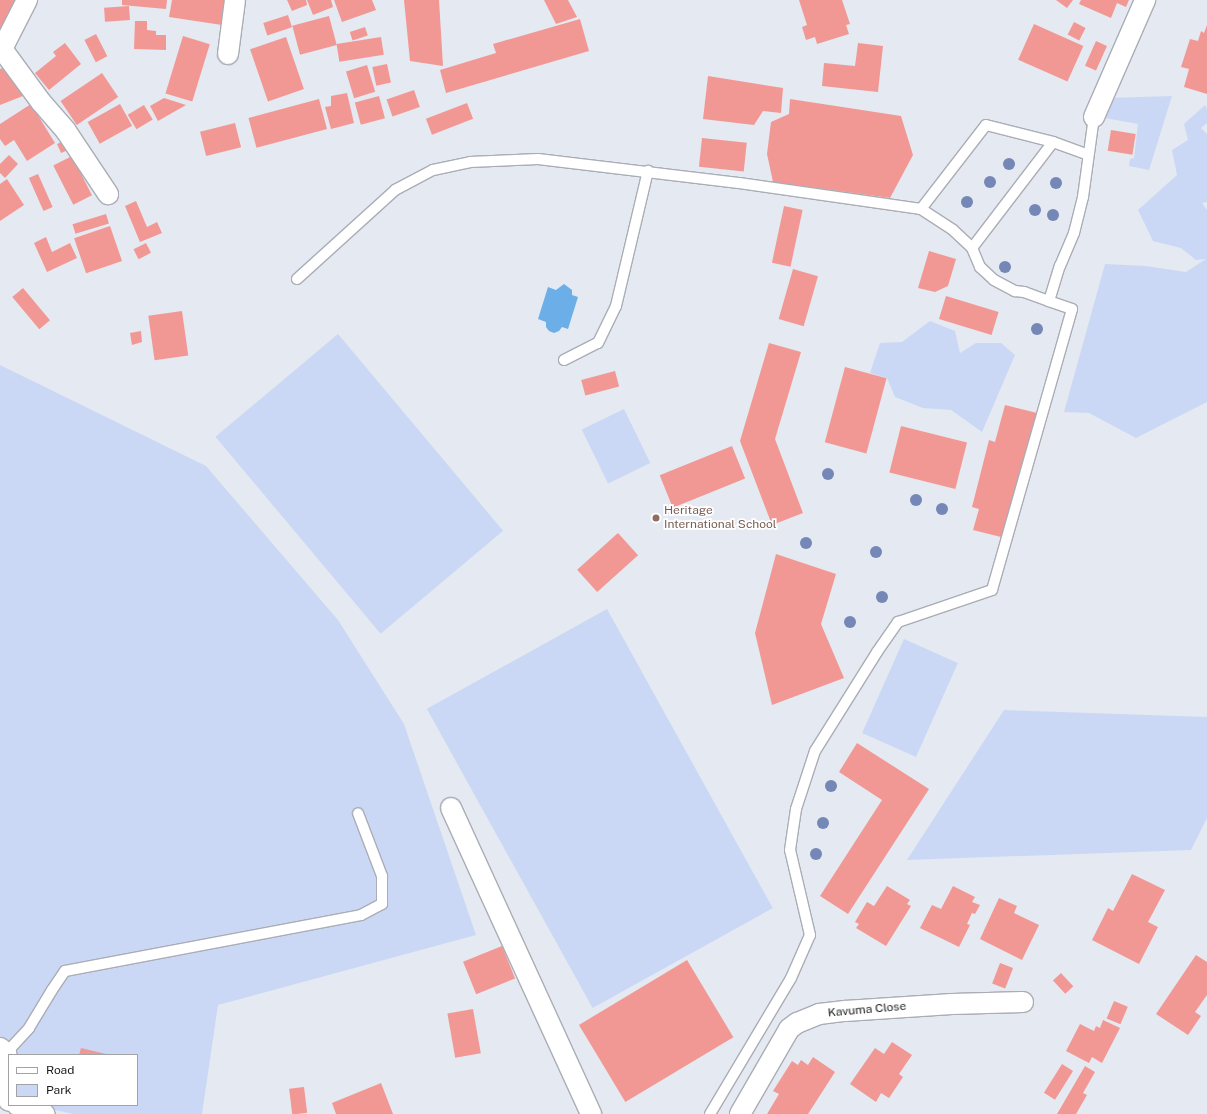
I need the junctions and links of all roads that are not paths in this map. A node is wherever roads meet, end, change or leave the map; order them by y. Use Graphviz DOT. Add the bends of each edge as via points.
graph roads {
  1 [pos="28,0"];
  2 [pos="235,0"];
  3 [pos="1145,0"];
  4 [pos="1,50"];
  5 [pos="228,54"];
  6 [pos="1094,116"];
  7 [pos="1053,142"];
  8 [pos="1088,155"];
  9 [pos="648,171"];
  10 [pos="108,194"];
  11 [pos="921,209"];
  12 [pos="972,248"];
  13 [pos="297,279"];
  14 [pos="1050,301"];
  15 [pos="564,360"];
  16 [pos="452,808"];
  17 [pos="358,813"];
  18 [pos="1023,1002"];
  19 [pos="3,1050"];
  20 [pos="8,1062"];
  21 [pos="8,1062"];
  22 [pos="8,1097"];
  23 [pos="20,1106"];
  24 [pos="45,1114"];
  25 [pos="591,1114"];
  26 [pos="710,1114"];
  27 [pos="740,1114"];
  1 -- 4 [label="street"];
  2 -- 5 [label="street"];
  3 -- 6 [label="street"];
  4 -- 10 [label="street" via="66,131"];
  6 -- 8 [label="lane"];
  7 -- 8 [label="lane"];
  7 -- 11 [label="lane" via="986,126"];
  7 -- 12 [label="lane"];
  8 -- 14 [label="lane" via="1083,197 1074,233 1060,266"];
  9 -- 11 [label="lane"];
  9 -- 13 [label="lane" via="538,159 470,162 433,170 395,190"];
  9 -- 15 [label="lane" via="616,306 598,343"];
  11 -- 12 [label="lane" via="953,230"];
  12 -- 14 [label="lane" via="980,267 994,280 1015,291"];
  14 -- 26 [label="lane" via="1072,309 992,590 898,622 815,751 796,809 790,850 810,934 791,978"];
  16 -- 25 [label="street"];
  17 -- 19 [label="lane" via="382,876 382,904 361,915 65,971 30,1028"];
  18 -- 27 [label="street, Kavuma Close" via="819,1014 789,1029"];
  19 -- 21 [label="street"];
  20 -- 22 [label="street"];
  23 -- 24 [label="street"];
}
